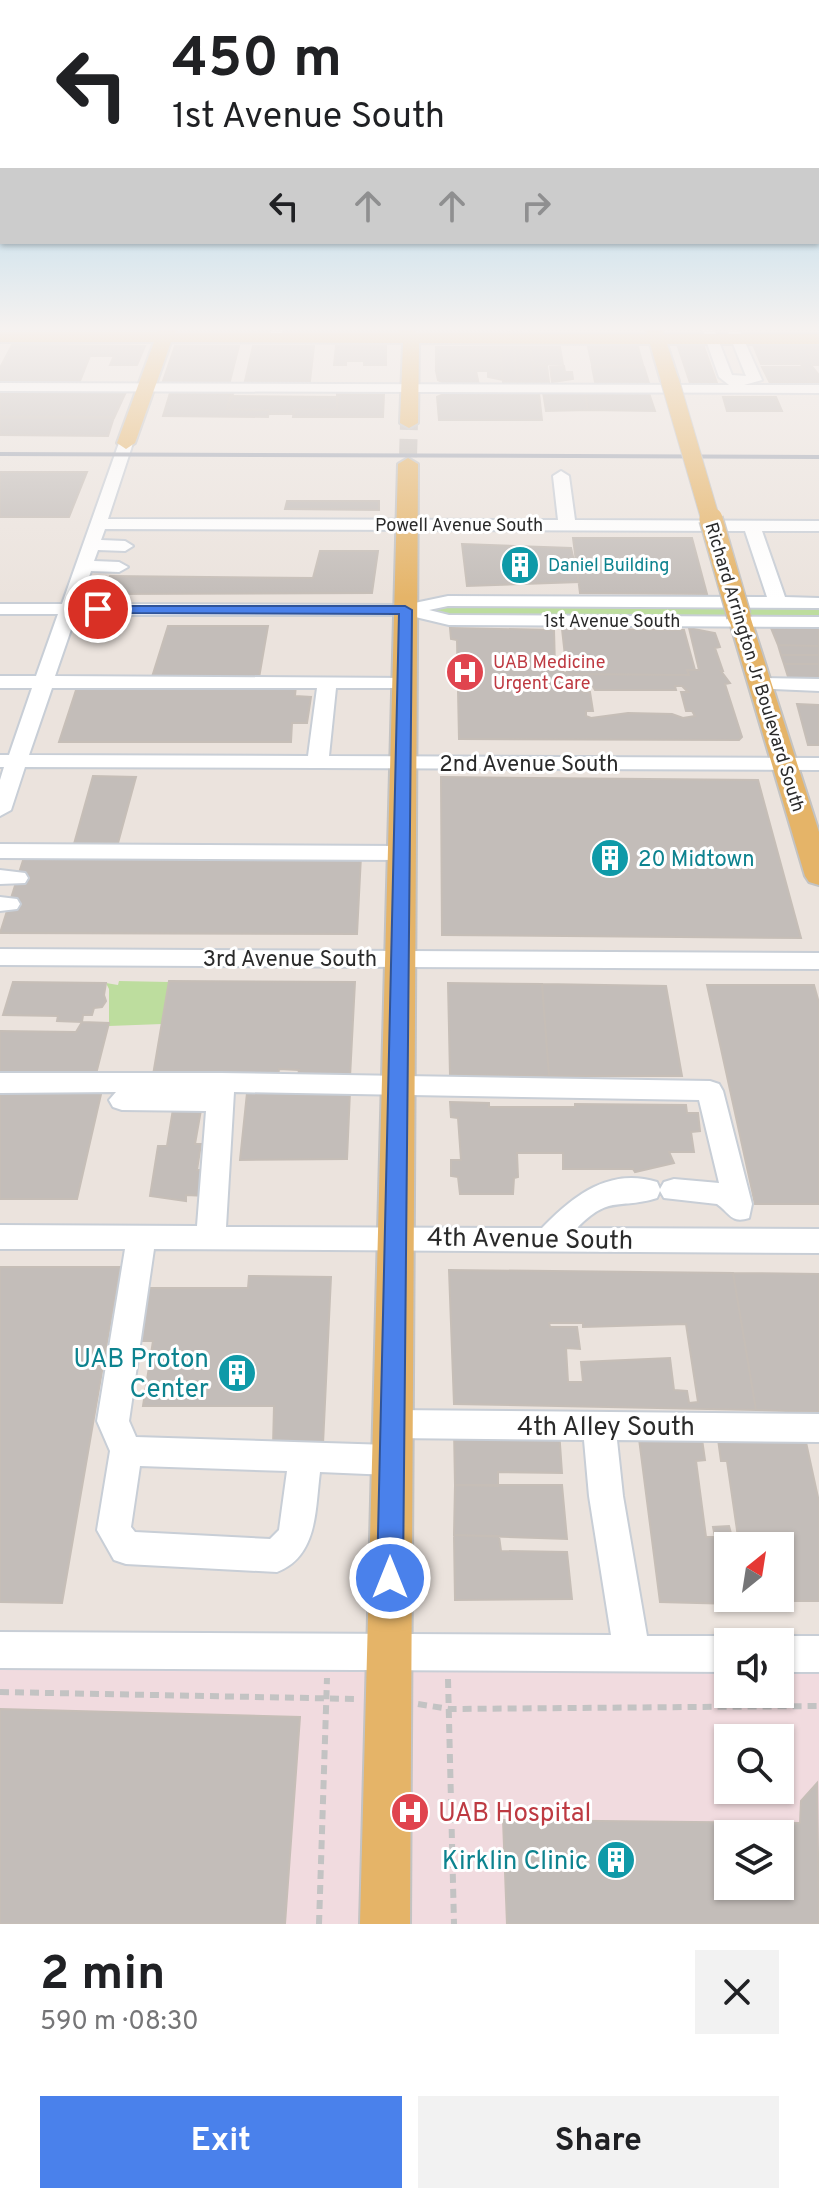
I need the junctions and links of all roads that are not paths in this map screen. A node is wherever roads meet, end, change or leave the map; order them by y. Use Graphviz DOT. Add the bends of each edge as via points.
graph roads {
  1 [pos="134,419"];
  2 [pos="409,419"];
  3 [pos="681,419"];
  4 [pos="409,423"];
  5 [pos="126,443"];
  6 [pos="408,464"];
  7 [pos="561,476"];
  8 [pos="99,524"];
  9 [pos="408,525"];
  10 [pos="567,525"];
  11 [pos="752,526"];
  12 [pos="819,526"];
  13 [pos="92,545"];
  14 [pos="125,546"];
  15 [pos="85,566"];
  16 [pos="119,567"];
  17 [pos="778,603"];
  18 [pos="819,603"];
  19 [pos="0,609"];
  20 [pos="70,609"];
  21 [pos="405,610"];
  22 [pos="740,619"];
  23 [pos="819,622"];
  24 [pos="0,682"];
  25 [pos="404,682"];
  26 [pos="44,683"];
  27 [pos="327,683"];
  28 [pos="760,684"];
  29 [pos="819,685"];
  30 [pos="8,761"];
  31 [pos="402,762"];
  32 [pos="784,764"];
  33 [pos="819,764"];
  34 [pos="313,767"];
  35 [pos="0,810"];
  36 [pos="0,851"];
  37 [pos="401,853"];
  38 [pos="817,862"];
  39 [pos="0,957"];
  40 [pos="400,959"];
  41 [pos="819,961"];
  42 [pos="0,1083"];
  43 [pos="399,1087"];
  44 [pos="221,1092"];
  45 [pos="122,1100"];
  46 [pos="738,1204"];
  47 [pos="0,1237"];
  48 [pos="141,1237"];
  49 [pos="211,1237"];
  50 [pos="395,1237"];
  51 [pos="549,1239"];
  52 [pos="747,1241"];
  53 [pos="819,1241"];
  54 [pos="599,1426"];
  55 [pos="819,1428"];
  56 [pos="391,1442"];
  57 [pos="126,1451"];
  58 [pos="305,1459"];
  59 [pos="0,1650"];
  60 [pos="389,1652"];
  61 [pos="632,1654"];
  62 [pos="714,1654"];
  63 [pos="794,1654"];
  64 [pos="819,1654"];
  65 [pos="385,1924"];
  1 -- 5 [label="main road"];
  2 -- 4 [label="main road"];
  3 -- 22 [label="main road, Richard Arrington Jr Boulevard South, bridge"];
  5 -- 8 [label="street"];
  6 -- 9 [label="main road"];
  7 -- 10 [label="street"];
  8 -- 9 [label="street, Powell Avenue South"];
  8 -- 13 [label="street"];
  9 -- 10 [label="street, Powell Avenue South"];
  9 -- 21 [label="main road"];
  10 -- 11 [label="street, Powell Avenue South"];
  11 -- 12 [label="street, Powell Avenue South"];
  11 -- 17 [label="street"];
  13 -- 14 [label="street"];
  13 -- 15 [label="street"];
  15 -- 16 [label="street"];
  15 -- 20 [label="street"];
  17 -- 18 [label="street, 1st Avenue South"];
  17 -- 21 [label="street, 1st Avenue South" via="448,601"];
  19 -- 20 [label="street, 1st Avenue South"];
  20 -- 21 [label="street, 1st Avenue South"];
  20 -- 26 [label="street"];
  21 -- 22 [label="street, 1st Avenue South" via="449,620"];
  21 -- 25 [label="main road"];
  22 -- 23 [label="street, 1st Avenue South"];
  22 -- 28 [label="main road, Richard Arrington Jr Boulevard South"];
  24 -- 26 [label="street"];
  25 -- 27 [label="street"];
  25 -- 31 [label="main road"];
  26 -- 27 [label="street"];
  26 -- 30 [label="street"];
  27 -- 34 [label="street"];
  28 -- 29 [label="street"];
  28 -- 32 [label="main road, Richard Arrington Jr Boulevard South"];
  30 -- 34 [label="street, 2nd Avenue South"];
  30 -- 35 [label="street"];
  31 -- 32 [label="street, 2nd Avenue South"];
  31 -- 34 [label="street, 2nd Avenue South"];
  31 -- 37 [label="main road"];
  32 -- 33 [label="street, 2nd Avenue South"];
  32 -- 38 [label="main road, Richard Arrington Jr Boulevard South"];
  36 -- 37 [label="street"];
  37 -- 40 [label="main road"];
  39 -- 40 [label="street, 3rd Avenue South"];
  40 -- 41 [label="street, 3rd Avenue South"];
  40 -- 43 [label="main road"];
  42 -- 44 [label="street"];
  43 -- 44 [label="street"];
  43 -- 46 [label="street" via="710,1091"];
  43 -- 50 [label="main road"];
  44 -- 45 [label="street"];
  44 -- 49 [label="street"];
  46 -- 51 [label="street" via="723,1194 614,1191 592,1196"];
  46 -- 52 [label="street"];
  47 -- 48 [label="street, 4th Avenue South"];
  48 -- 49 [label="street, 4th Avenue South"];
  48 -- 57 [label="street" via="113,1421"];
  49 -- 50 [label="street, 4th Avenue South"];
  50 -- 51 [label="street, 4th Avenue South"];
  50 -- 56 [label="main road"];
  51 -- 52 [label="street, 4th Avenue South"];
  52 -- 53 [label="street, 4th Avenue South"];
  54 -- 55 [label="street, 4th Alley South"];
  54 -- 56 [label="street, 4th Alley South"];
  54 -- 61 [label="street"];
  56 -- 58 [label="street, 4th Alley South"];
  56 -- 60 [label="main road"];
  57 -- 58 [label="street, 4th Alley South"];
  57 -- 58 [label="street" via="114,1530 126,1548 277,1556 295,1537"];
  59 -- 60 [label="street"];
  60 -- 61 [label="street"];
  60 -- 65 [label="main road"];
  61 -- 62 [label="street"];
  63 -- 64 [label="street"];
}
